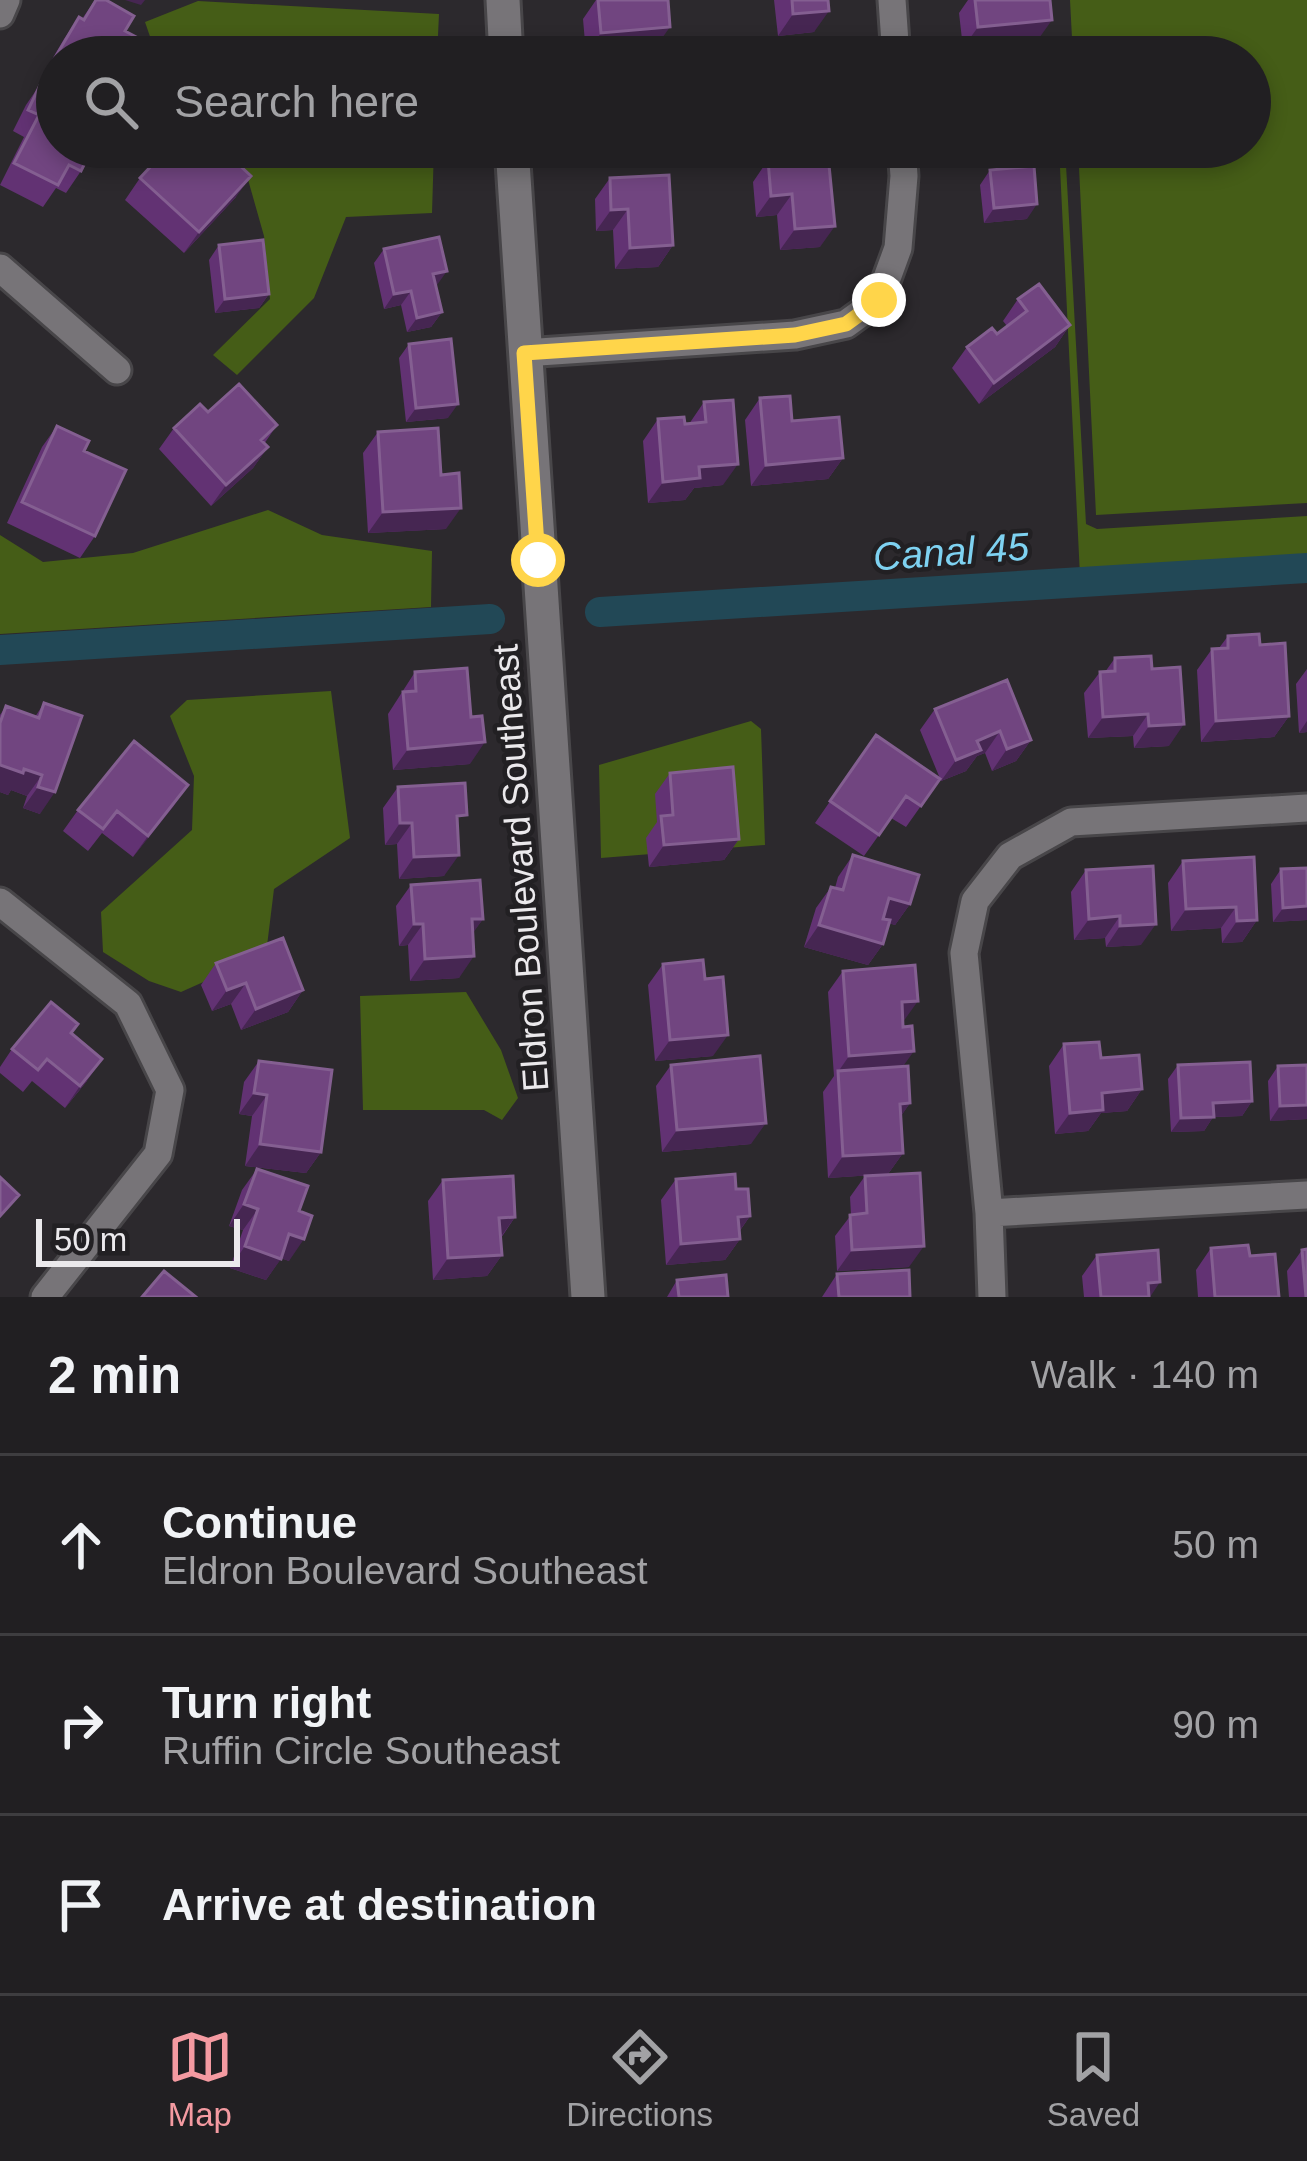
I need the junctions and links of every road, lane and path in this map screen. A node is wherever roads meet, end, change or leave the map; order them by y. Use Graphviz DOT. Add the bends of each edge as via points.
graph roads {
  1 [pos="6,0"];
  2 [pos="503,0"];
  3 [pos="892,0"];
  4 [pos="0,14"];
  5 [pos="505,36"];
  6 [pos="895,36"];
  7 [pos="513,168"];
  8 [pos="903,168"];
  9 [pos="0,268"];
  10 [pos="524,353"];
  11 [pos="117,370"];
  12 [pos="1307,808"];
  13 [pos="0,902"];
  14 [pos="1307,1195"];
  15 [pos="989,1213"];
  16 [pos="45,1297"];
  17 [pos="588,1297"];
  18 [pos="992,1297"];
  1 -- 4 [label="street"];
  2 -- 5 [label="street"];
  3 -- 6 [label="street"];
  7 -- 10 [label="street, Eldron Boulevard Southeast"];
  8 -- 10 [label="street" via="898,248 879,300 846,324 795,335"];
  9 -- 11 [label="street"];
  10 -- 17 [label="street, Eldron Boulevard Southeast"];
  12 -- 15 [label="street" via="1071,822 1010,856 975,902 964,953"];
  13 -- 16 [label="street" via="128,1004 170,1090 158,1154"];
  14 -- 15 [label="street"];
  15 -- 18 [label="street"];
}
